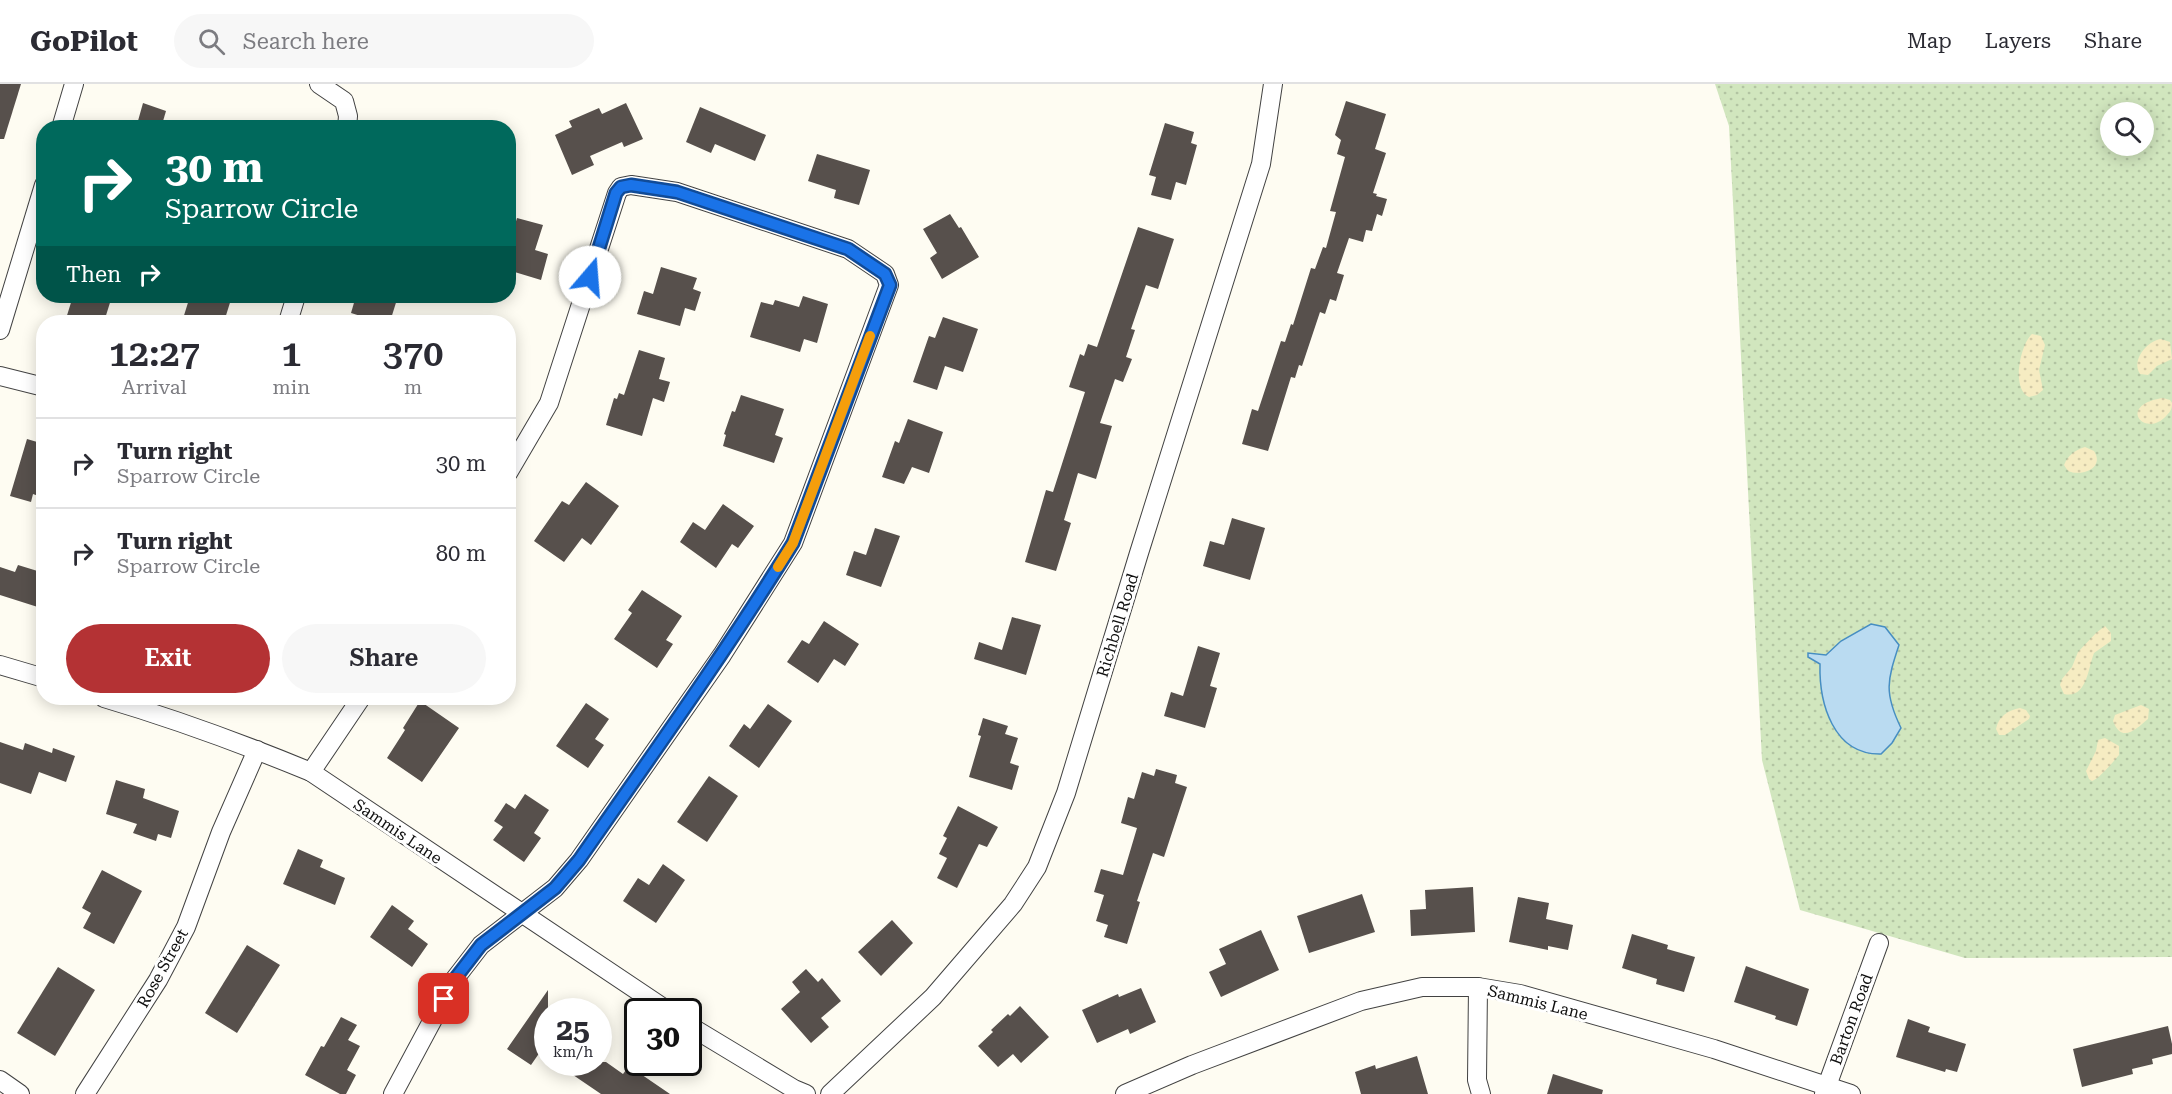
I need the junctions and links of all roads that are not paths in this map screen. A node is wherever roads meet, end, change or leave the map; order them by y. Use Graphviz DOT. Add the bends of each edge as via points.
graph roads {
  1 [pos="74,84"];
  2 [pos="319,84"];
  3 [pos="1273,84"];
  4 [pos="63,120"];
  5 [pos="348,120"];
  6 [pos="36,211"];
  7 [pos="0,330"];
  8 [pos="0,376"];
  9 [pos="36,385"];
  10 [pos="516,459"];
  11 [pos="0,665"];
  12 [pos="36,676"];
  13 [pos="127,705"];
  14 [pos="356,705"];
  15 [pos="257,750"];
  16 [pos="311,772"];
  17 [pos="522,912"];
  18 [pos="1879,943"];
  19 [pos="1478,987"];
  20 [pos="649,998"];
  21 [pos="702,1033"];
  22 [pos="0,1080"];
  23 [pos="1825,1090"];
  24 [pos="20,1094"];
  25 [pos="85,1094"];
  26 [pos="393,1094"];
  27 [pos="806,1094"];
  28 [pos="830,1094"];
  29 [pos="1125,1094"];
  30 [pos="1480,1094"];
  31 [pos="1851,1094"];
  1 -- 4 [label="street"];
  2 -- 5 [label="street" via="344,101"];
  3 -- 28 [label="street, Richbell Road" via="1261,164 1066,793 1037,867 1013,904 933,997"];
  6 -- 7 [label="street"];
  8 -- 9 [label="street"];
  10 -- 17 [label="street" via="549,403 621,187 677,192 848,249 885,274 890,285 793,543 722,655 579,860 555,888"];
  11 -- 12 [label="street"];
  13 -- 15 [label="street, Sammis Lane"];
  14 -- 16 [label="street"];
  15 -- 16 [label="street, Sammis Lane"];
  15 -- 25 [label="street, Rose Street" via="186,927 158,980"];
  16 -- 17 [label="street, Sammis Lane"];
  17 -- 20 [label="street, Sammis Lane"];
  17 -- 26 [label="street" via="481,945 454,980"];
  18 -- 23 [label="street, Barton Road"];
  19 -- 23 [label="street, Sammis Lane" via="1520,994 1714,1050"];
  19 -- 29 [label="street, Sammis Lane" via="1422,987 1361,1001"];
  19 -- 30 [label="street"];
  21 -- 27 [label="street"];
  22 -- 24 [label="street"];
  23 -- 31 [label="street, Sammis Lane"];
}
